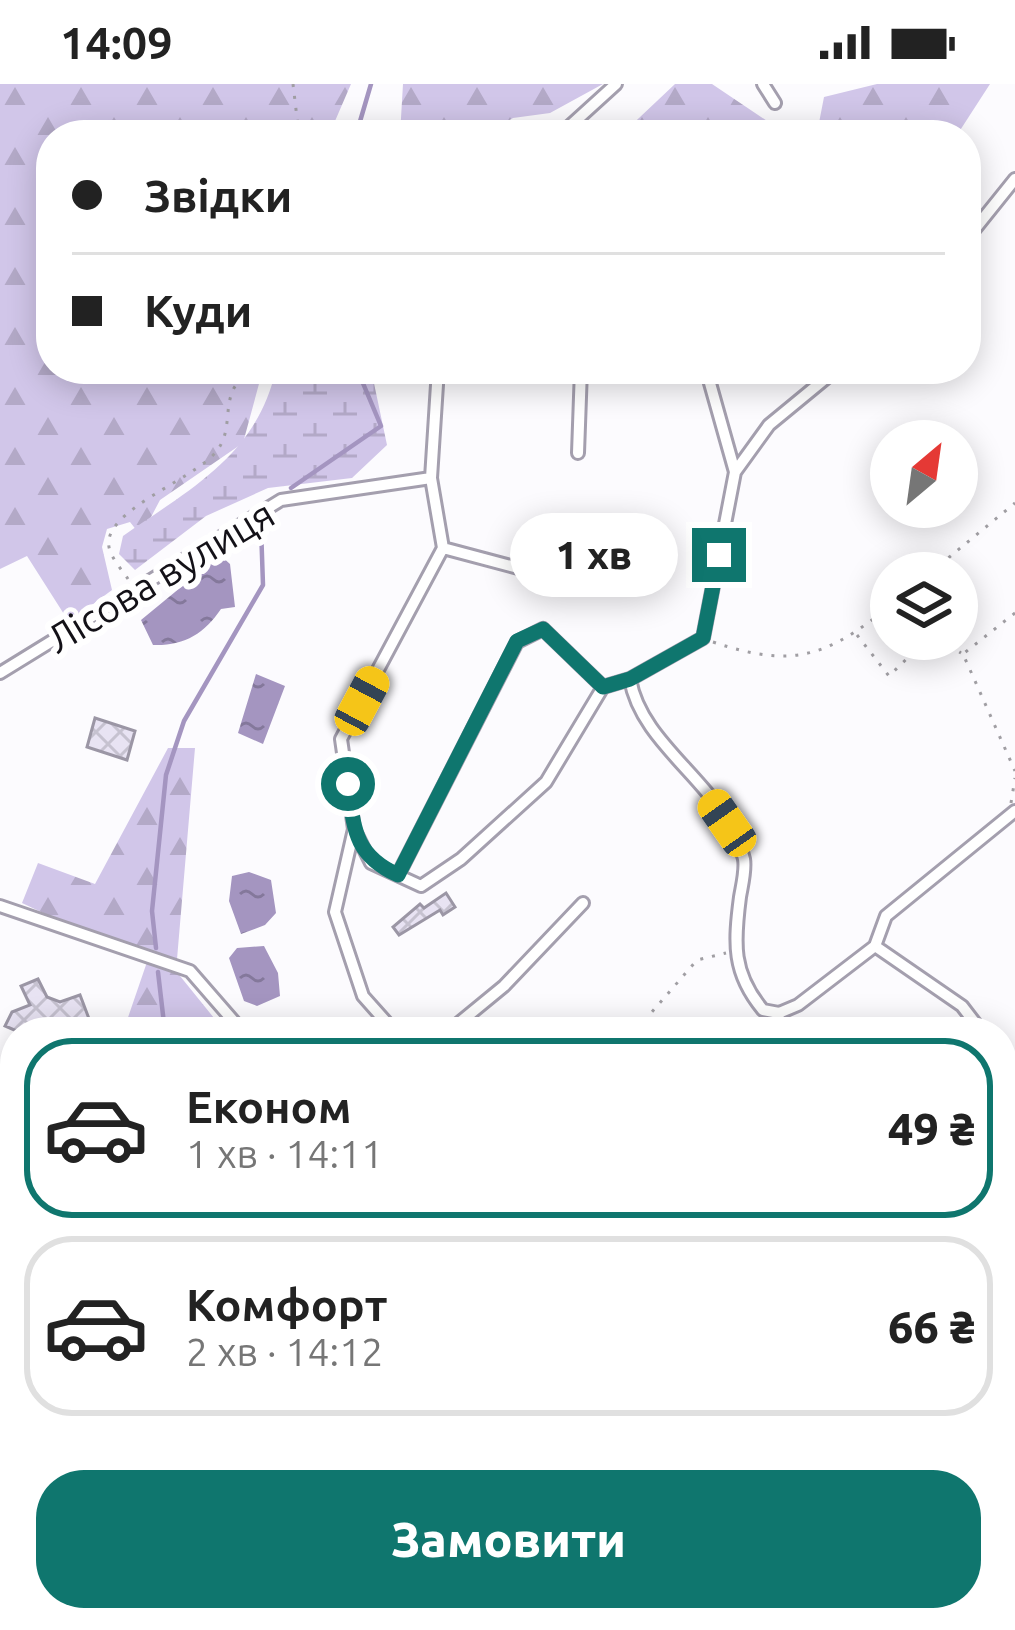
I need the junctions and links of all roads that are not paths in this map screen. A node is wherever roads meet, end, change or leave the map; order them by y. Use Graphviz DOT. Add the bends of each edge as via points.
graph roads {
  1 [pos="616,84"];
  2 [pos="763,84"];
  3 [pos="776,104"];
  4 [pos="576,120"];
  5 [pos="1015,179"];
  6 [pos="981,221"];
  7 [pos="438,384"];
  8 [pos="580,384"];
  9 [pos="710,384"];
  10 [pos="819,384"];
  11 [pos="578,453"];
  12 [pos="735,472"];
  13 [pos="431,478"];
  14 [pos="443,548"];
  15 [pos="538,584"];
  16 [pos="0,673"];
  17 [pos="630,679"];
  18 [pos="603,687"];
  19 [pos="1012,811"];
  20 [pos="354,830"];
  21 [pos="398,875"];
  22 [pos="583,903"];
  23 [pos="0,906"];
  24 [pos="875,946"];
  25 [pos="779,1012"];
  26 [pos="230,1017"];
  27 [pos="382,1017"];
  28 [pos="466,1017"];
  29 [pos="778,1017"];
  30 [pos="970,1017"];
  1 -- 4 [label="street"];
  2 -- 3 [label="street"];
  5 -- 6 [label="street"];
  7 -- 13 [label="street"];
  8 -- 11 [label="street"];
  9 -- 12 [label="street"];
  10 -- 12 [label="street" via="769,425"];
  12 -- 17 [label="street" via="703,638"];
  13 -- 14 [label="street"];
  13 -- 16 [label="street, Лісова вулиця" via="281,500"];
  14 -- 15 [label="street" via="522,569"];
  14 -- 20 [label="street" via="341,740"];
  17 -- 18 [label="street"];
  17 -- 25 [label="street" via="635,708 693,775 745,861 734,951 743,986 763,1010"];
  18 -- 21 [label="street" via="546,782 421,886"];
  18 -- 21 [label="street" via="543,629 517,641"];
  19 -- 24 [label="street" via="886,916"];
  20 -- 21 [label="street" via="371,863"];
  20 -- 27 [label="street" via="335,911 363,996"];
  22 -- 28 [label="street"];
  23 -- 26 [label="street" via="190,970"];
  24 -- 25 [label="street"];
  24 -- 30 [label="street"];
  25 -- 29 [label="street"];
}
